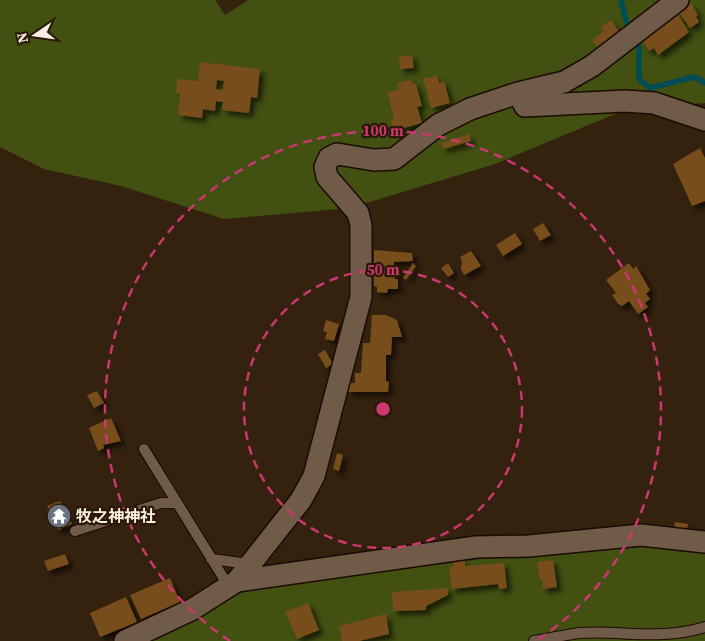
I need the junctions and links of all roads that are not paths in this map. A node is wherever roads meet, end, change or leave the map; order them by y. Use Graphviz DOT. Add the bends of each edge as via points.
graph roads {
  1 [pos="678,0"];
  2 [pos="518,93"];
  3 [pos="705,120"];
  4 [pos="144,449"];
  5 [pos="177,503"];
  6 [pos="76,531"];
  7 [pos="705,542"];
  8 [pos="211,559"];
  9 [pos="238,577"];
  10 [pos="705,627"];
  11 [pos="612,638"];
  12 [pos="135,639"];
  13 [pos="534,641"];
  1 -- 2 [label="street" via="592,66 564,82"];
  2 -- 3 [label="street" via="525,106 625,101 670,107"];
  2 -- 9 [label="street" via="470,109 438,126 394,159 374,160 337,154 329,158 325,167 327,177 350,202 360,219 361,298 314,476 301,500"];
  4 -- 5 [label="lane"];
  5 -- 6 [label="lane" via="162,503"];
  5 -- 8 [label="lane"];
  7 -- 9 [label="street" via="642,535 530,546 476,547"];
  8 -- 9 [label="lane"];
  8 -- 9 [label="lane"];
  9 -- 12 [label="street" via="192,609"];
  10 -- 11 [label="lane" via="675,635"];
  11 -- 13 [label="lane" via="574,634"];
}
